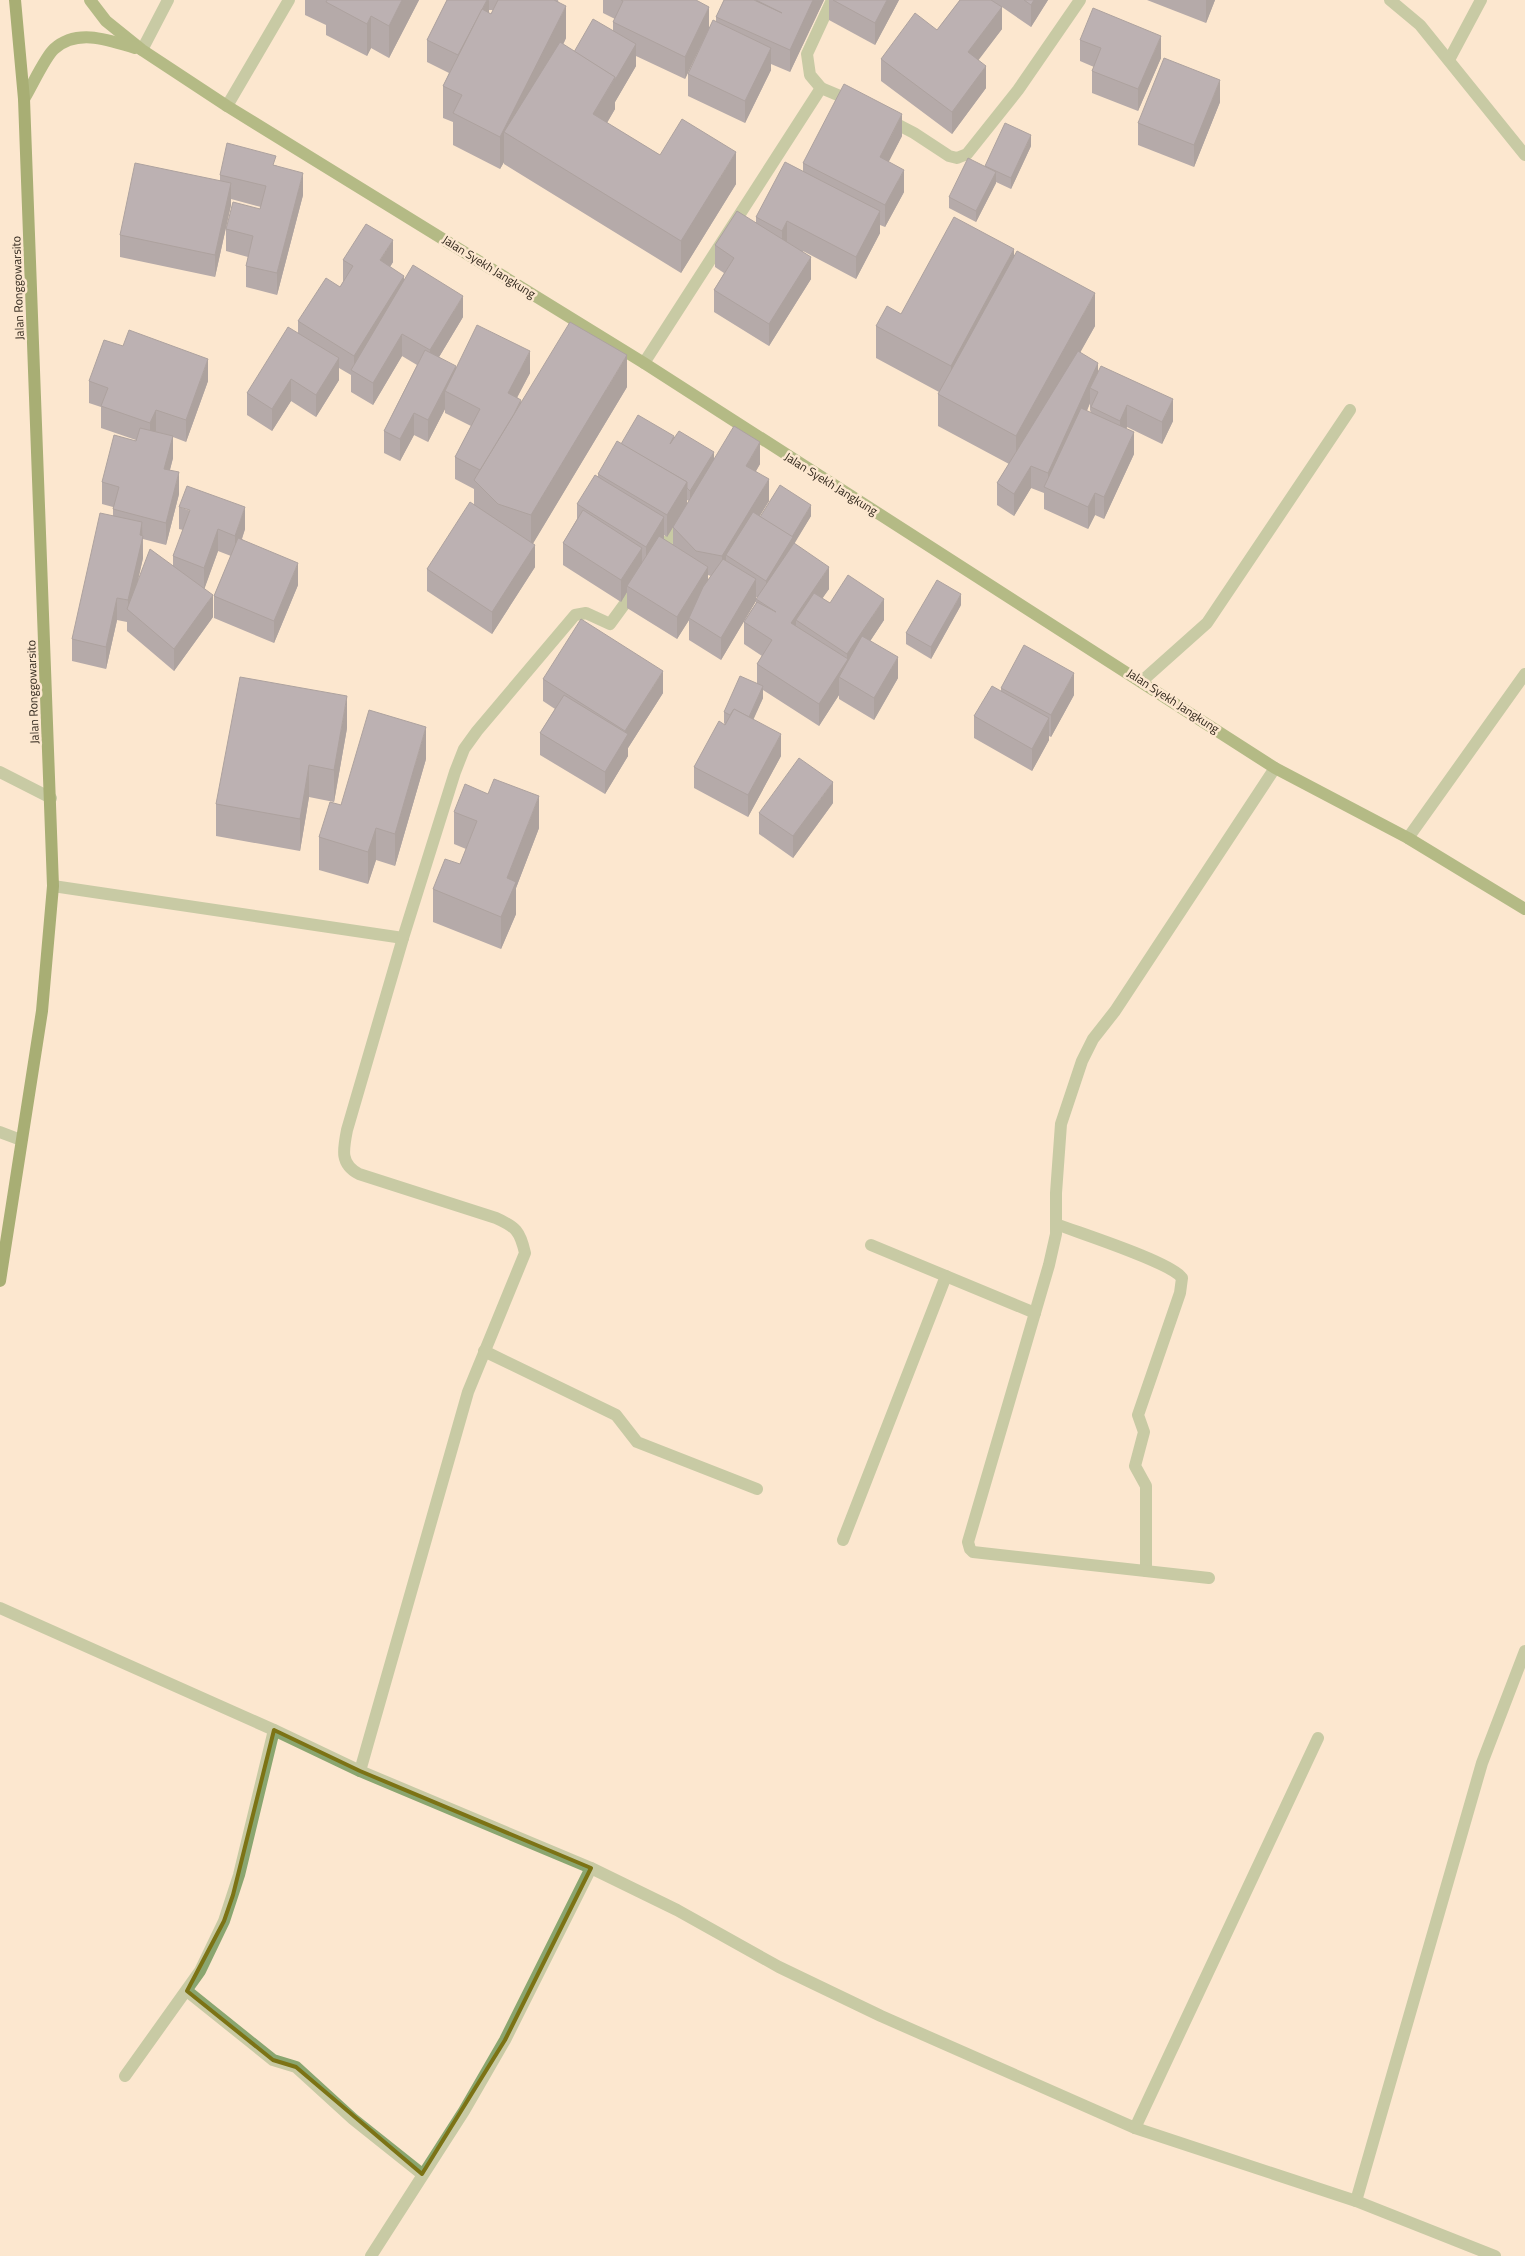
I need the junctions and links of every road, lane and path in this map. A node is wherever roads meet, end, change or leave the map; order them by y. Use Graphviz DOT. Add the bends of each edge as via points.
graph roads {
  1 [pos="16,0"];
  2 [pos="90,0"];
  3 [pos="168,0"];
  4 [pos="289,0"];
  5 [pos="832,0"];
  6 [pos="1080,0"];
  7 [pos="1390,0"];
  8 [pos="1481,0"];
  9 [pos="142,50"];
  10 [pos="1449,60"];
  11 [pos="820,88"];
  12 [pos="24,100"];
  13 [pos="227,106"];
  14 [pos="1525,155"];
  15 [pos="644,363"];
  16 [pos="1350,410"];
  17 [pos="689,509"];
  18 [pos="1525,674"];
  19 [pos="1142,681"];
  20 [pos="1275,768"];
  21 [pos="0,772"];
  22 [pos="51,798"];
  23 [pos="1408,838"];
  24 [pos="53,886"];
  25 [pos="1525,909"];
  26 [pos="403,938"];
  27 [pos="0,1132"];
  28 [pos="21,1140"];
  29 [pos="1056,1224"];
  30 [pos="871,1245"];
  31 [pos="946,1276"];
  32 [pos="0,1281"];
  33 [pos="1035,1312"];
  34 [pos="484,1351"];
  35 [pos="757,1489"];
  36 [pos="843,1540"];
  37 [pos="1146,1571"];
  38 [pos="1209,1578"];
  39 [pos="0,1608"];
  40 [pos="1525,1651"];
  41 [pos="274,1730"];
  42 [pos="1318,1738"];
  43 [pos="360,1771"];
  44 [pos="591,1868"];
  45 [pos="187,1991"];
  46 [pos="125,2076"];
  47 [pos="1135,2128"];
  48 [pos="422,2174"];
  49 [pos="1356,2201"];
  50 [pos="371,2256"];
  51 [pos="1495,2256"];
  1 -- 12 [label="main road, Jalan Ronggowarsito"];
  2 -- 9 [label="main road" via="106,21"];
  3 -- 9 [label="street"];
  4 -- 13 [label="street"];
  5 -- 11 [label="street" via="807,54 810,75"];
  6 -- 11 [label="street" via="1018,90 967,154 957,158 870,110"];
  7 -- 10 [label="street" via="1420,25"];
  8 -- 10 [label="street"];
  9 -- 12 [label="main road" via="101,38 69,40 53,50"];
  9 -- 13 [label="main road, Jalan Syekh Jangkung"];
  10 -- 14 [label="street"];
  11 -- 15 [label="street"];
  12 -- 22 [label="main road, Jalan Ronggowarsito"];
  13 -- 15 [label="main road, Jalan Syekh Jangkung"];
  15 -- 19 [label="main road, Jalan Syekh Jangkung" via="741,432"];
  16 -- 19 [label="street" via="1207,623"];
  17 -- 26 [label="street" via="610,624 586,613 575,615 464,749"];
  18 -- 23 [label="street"];
  19 -- 20 [label="main road, Jalan Syekh Jangkung"];
  20 -- 23 [label="main road, Jalan Syekh Jangkung"];
  20 -- 29 [label="street" via="1115,1011 1093,1039 1082,1061 1061,1124"];
  21 -- 22 [label="street"];
  22 -- 24 [label="main road, Jalan Ronggowarsito"];
  23 -- 25 [label="main road, Jalan Syekh Jangkung"];
  24 -- 26 [label="street"];
  24 -- 28 [label="main road, Jalan Ronggowarsito" via="42,1011"];
  26 -- 34 [label="street" via="347,1130 344,1159 349,1169 359,1174 514,1226 522,1239 525,1253"];
  27 -- 28 [label="street"];
  28 -- 32 [label="main road, Jalan Ronggowarsito"];
  29 -- 33 [label="street" via="1050,1265"];
  29 -- 37 [label="street" via="1155,1263 1182,1278 1180,1293 1138,1416 1144,1432 1135,1466 1146,1486"];
  30 -- 31 [label="street"];
  31 -- 33 [label="street"];
  31 -- 36 [label="street"];
  33 -- 37 [label="street" via="968,1542 970,1549 973,1552"];
  34 -- 35 [label="street" via="616,1415 637,1442"];
  34 -- 43 [label="street" via="468,1392"];
  37 -- 38 [label="street"];
  39 -- 41 [label="street"];
  40 -- 49 [label="street" via="1482,1763"];
  41 -- 43 [label="street"];
  41 -- 45 [label="street" via="233,1895 224,1921"];
  42 -- 47 [label="street"];
  43 -- 44 [label="street"];
  44 -- 47 [label="street" via="677,1910 779,1967 881,2016"];
  44 -- 48 [label="street" via="505,2040 464,2111"];
  45 -- 46 [label="street"];
  45 -- 48 [label="street" via="273,2060 296,2067 353,2119"];
  47 -- 49 [label="street"];
  48 -- 50 [label="street"];
  49 -- 51 [label="street"];
}
